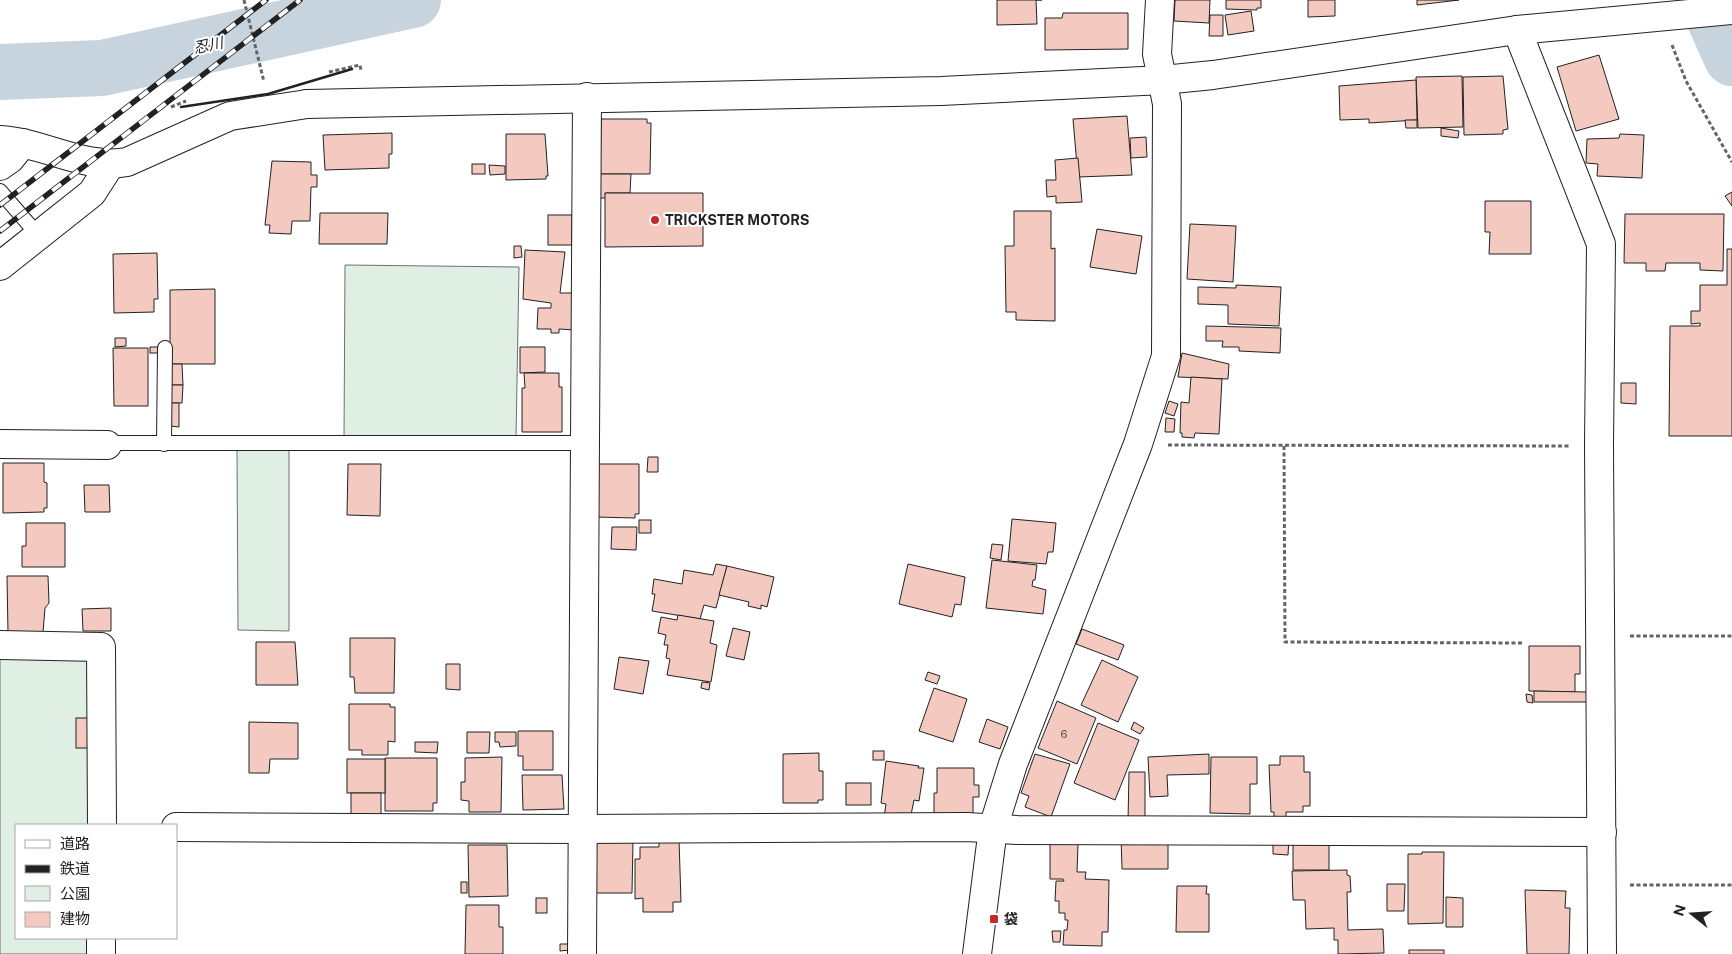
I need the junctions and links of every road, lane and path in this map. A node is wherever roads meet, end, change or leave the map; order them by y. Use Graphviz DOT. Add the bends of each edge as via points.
graph roads {
  1 [pos="244,0"];
  2 [pos="1160,0"];
  3 [pos="1732,10"];
  4 [pos="1672,16"];
  5 [pos="1517,30"];
  6 [pos="1163,80"];
  7 [pos="264,85"];
  8 [pos="587,97"];
  9 [pos="11,141"];
  10 [pos="1732,162"];
  11 [pos="110,165"];
  12 [pos="0,166"];
  13 [pos="0,191"];
  14 [pos="38,235"];
  15 [pos="0,266"];
  16 [pos="165,348"];
  17 [pos="584,442"];
  18 [pos="0,444"];
  19 [pos="164,444"];
  20 [pos="1138,444"];
  21 [pos="107,446"];
  22 [pos="1284,446"];
  23 [pos="1599,446"];
  24 [pos="1601,636"];
  25 [pos="1732,636"];
  26 [pos="1522,643"];
  27 [pos="0,645"];
  28 [pos="102,824"];
  29 [pos="178,828"];
  30 [pos="993,828"];
  31 [pos="581,829"];
  32 [pos="1602,832"];
  33 [pos="1602,885"];
  34 [pos="1732,885"];
  35 [pos="101,939"];
  36 [pos="101,954"];
  37 [pos="582,954"];
  38 [pos="977,954"];
  39 [pos="1602,954"];
  1 -- 7 [label="path"];
  2 -- 6 [label="street" via="1157,54"];
  3 -- 4 [label="street"];
  4 -- 5 [label="street"];
  4 -- 10 [label="path" via="1686,81"];
  5 -- 6 [label="street"];
  5 -- 23 [label="street" via="1601,244"];
  6 -- 8 [label="street" via="942,91"];
  6 -- 20 [label="street" via="1167,104 1166,356"];
  8 -- 11 [label="street" via="307,104 230,116 127,162"];
  8 -- 17 [label="street"];
  9 -- 11 [label="street"];
  9 -- 12 [label="street" via="10,158"];
  11 -- 14 [label="street" via="92,193"];
  13 -- 14 [label="lane"];
  14 -- 15 [label="street"];
  16 -- 19 [label="lane"];
  17 -- 19 [label="lane"];
  17 -- 31 [label="street"];
  18 -- 21 [label="street"];
  19 -- 21 [label="lane" via="118,443"];
  20 -- 22 [label="path"];
  20 -- 30 [label="street" via="1013,764"];
  22 -- 23 [label="path"];
  22 -- 26 [label="path" via="1285,642"];
  23 -- 24 [label="street"];
  24 -- 25 [label="path"];
  24 -- 32 [label="street"];
  27 -- 28 [label="street" via="100,647"];
  29 -- 31 [label="street"];
  30 -- 31 [label="street"];
  30 -- 32 [label="street"];
  30 -- 38 [label="street"];
  31 -- 37 [label="street"];
  32 -- 33 [label="street"];
  33 -- 34 [label="path"];
  33 -- 39 [label="street"];
  35 -- 36 [label="street"];
}
